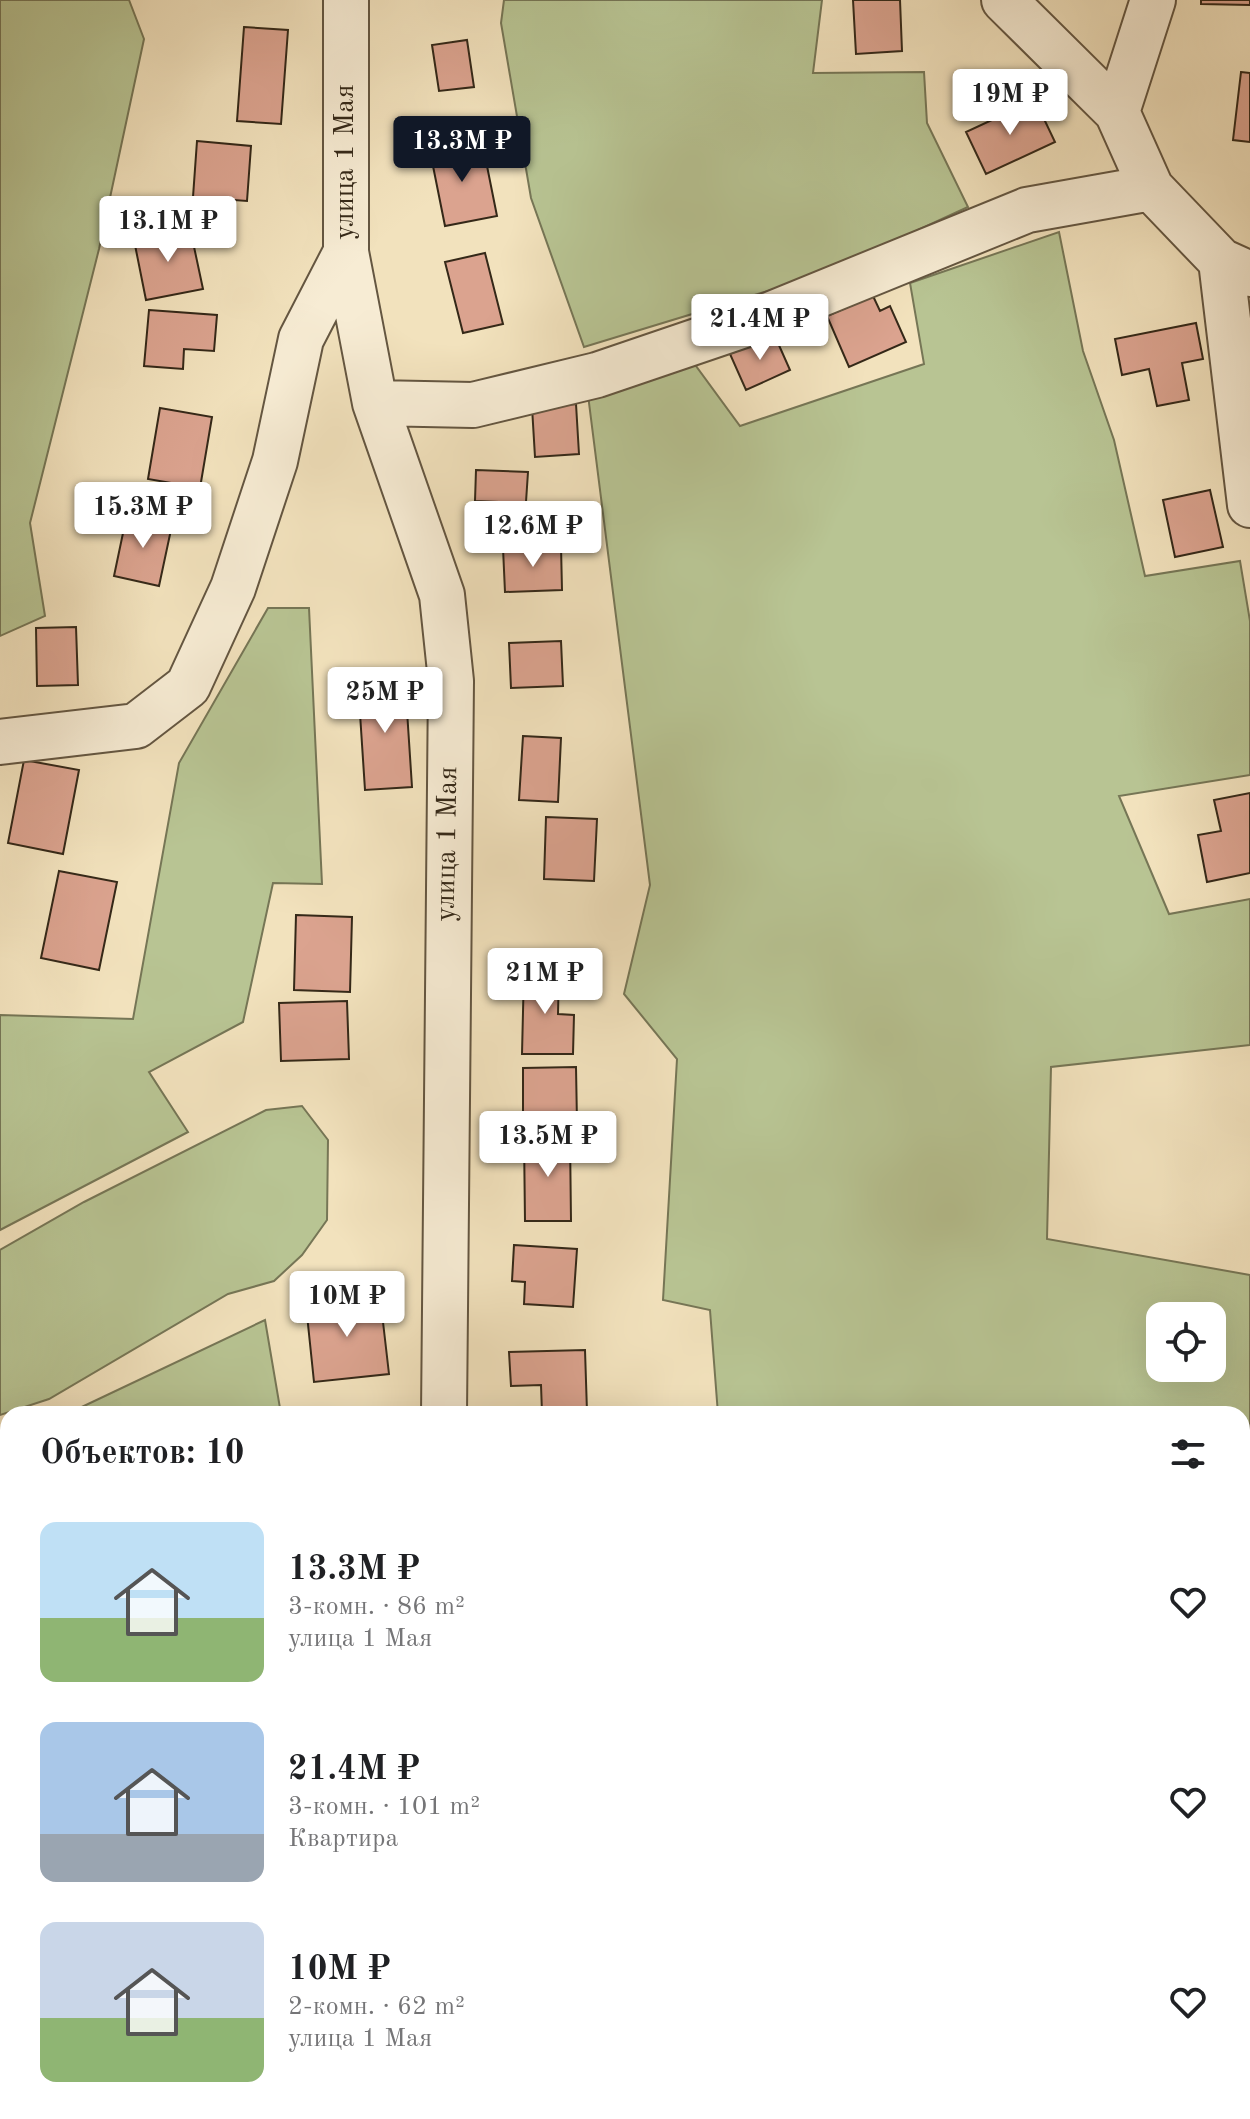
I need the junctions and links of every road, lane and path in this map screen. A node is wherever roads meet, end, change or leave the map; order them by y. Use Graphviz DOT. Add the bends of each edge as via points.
graph roads {
  1 [pos="346,0"];
  2 [pos="1004,0"];
  3 [pos="1153,0"];
  4 [pos="1117,112"];
  5 [pos="1151,188"];
  6 [pos="346,252"];
  7 [pos="1236,267"];
  8 [pos="375,403"];
  9 [pos="1250,505"];
  10 [pos="0,742"];
  11 [pos="444,1406"];
  1 -- 6 [label="street, улица 1 Мая"];
  2 -- 4 [label="street"];
  3 -- 4 [label="street"];
  4 -- 5 [label="street"];
  5 -- 7 [label="street"];
  5 -- 8 [label="street" via="1027,210 747,324 597,375 473,405"];
  6 -- 8 [label="street, улица 1 Мая"];
  6 -- 10 [label="street" via="301,339 275,461 243,559 188,686 136,726"];
  7 -- 9 [label="street"];
  8 -- 11 [label="street, улица 1 Мая" via="442,595 451,681"];
}
